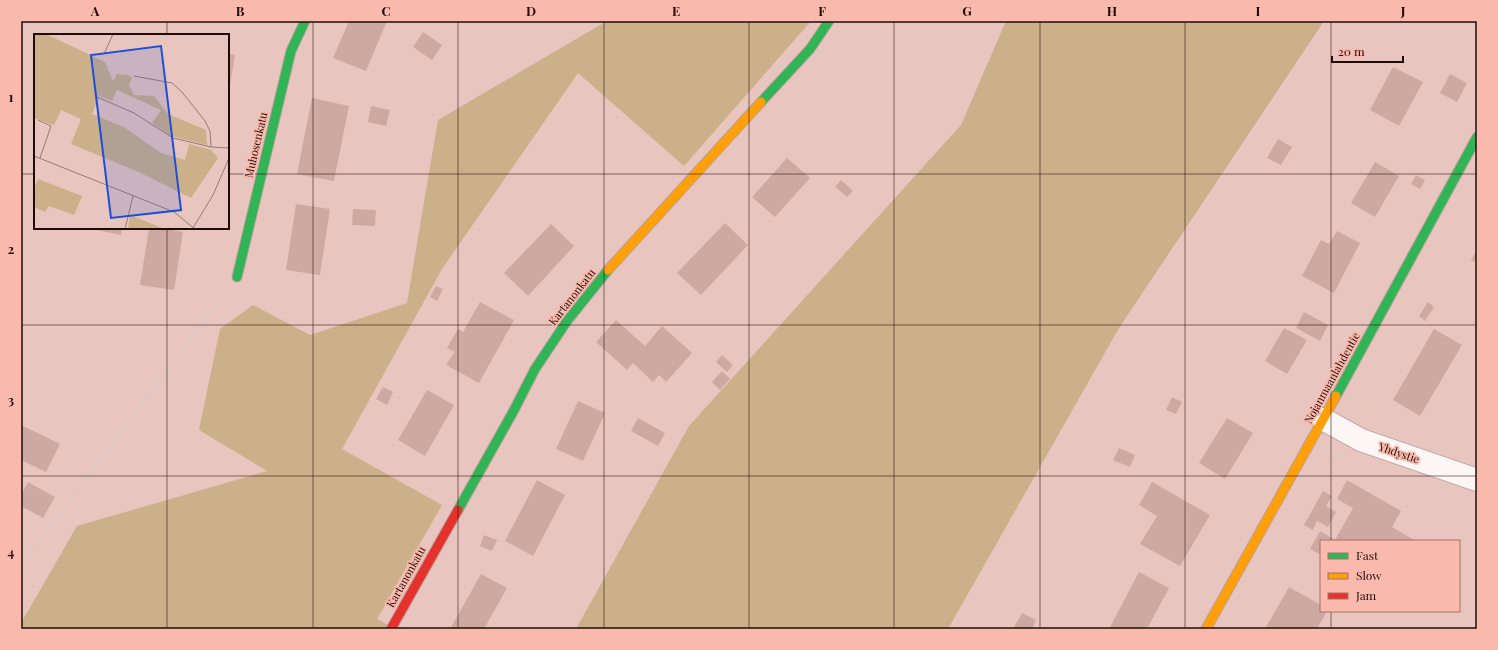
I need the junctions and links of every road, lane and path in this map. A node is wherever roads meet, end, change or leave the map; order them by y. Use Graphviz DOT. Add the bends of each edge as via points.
graph roads {
  1 [pos="305,21"];
  2 [pos="829,21"];
  3 [pos="1477,138"];
  4 [pos="237,277"];
  5 [pos="1323,419"];
  6 [pos="1477,480"];
  7 [pos="21,539"];
  8 [pos="34,548"];
  9 [pos="21,568"];
  10 [pos="391,629"];
  11 [pos="1206,629"];
  1 -- 4 [label="street, Muhosenkatu" via="291,51"];
  2 -- 10 [label="street, Kartanonkatu" via="810,49 611,267 567,321 535,369"];
  3 -- 5 [label="street, Nojanmaanlahdentie"];
  4 -- 8 [label="path"];
  5 -- 6 [label="street, Yhdystie" via="1361,440"];
  5 -- 11 [label="street, Nojanmaanlahdentie"];
  7 -- 8 [label="path"];
  8 -- 9 [label="path"];
}
